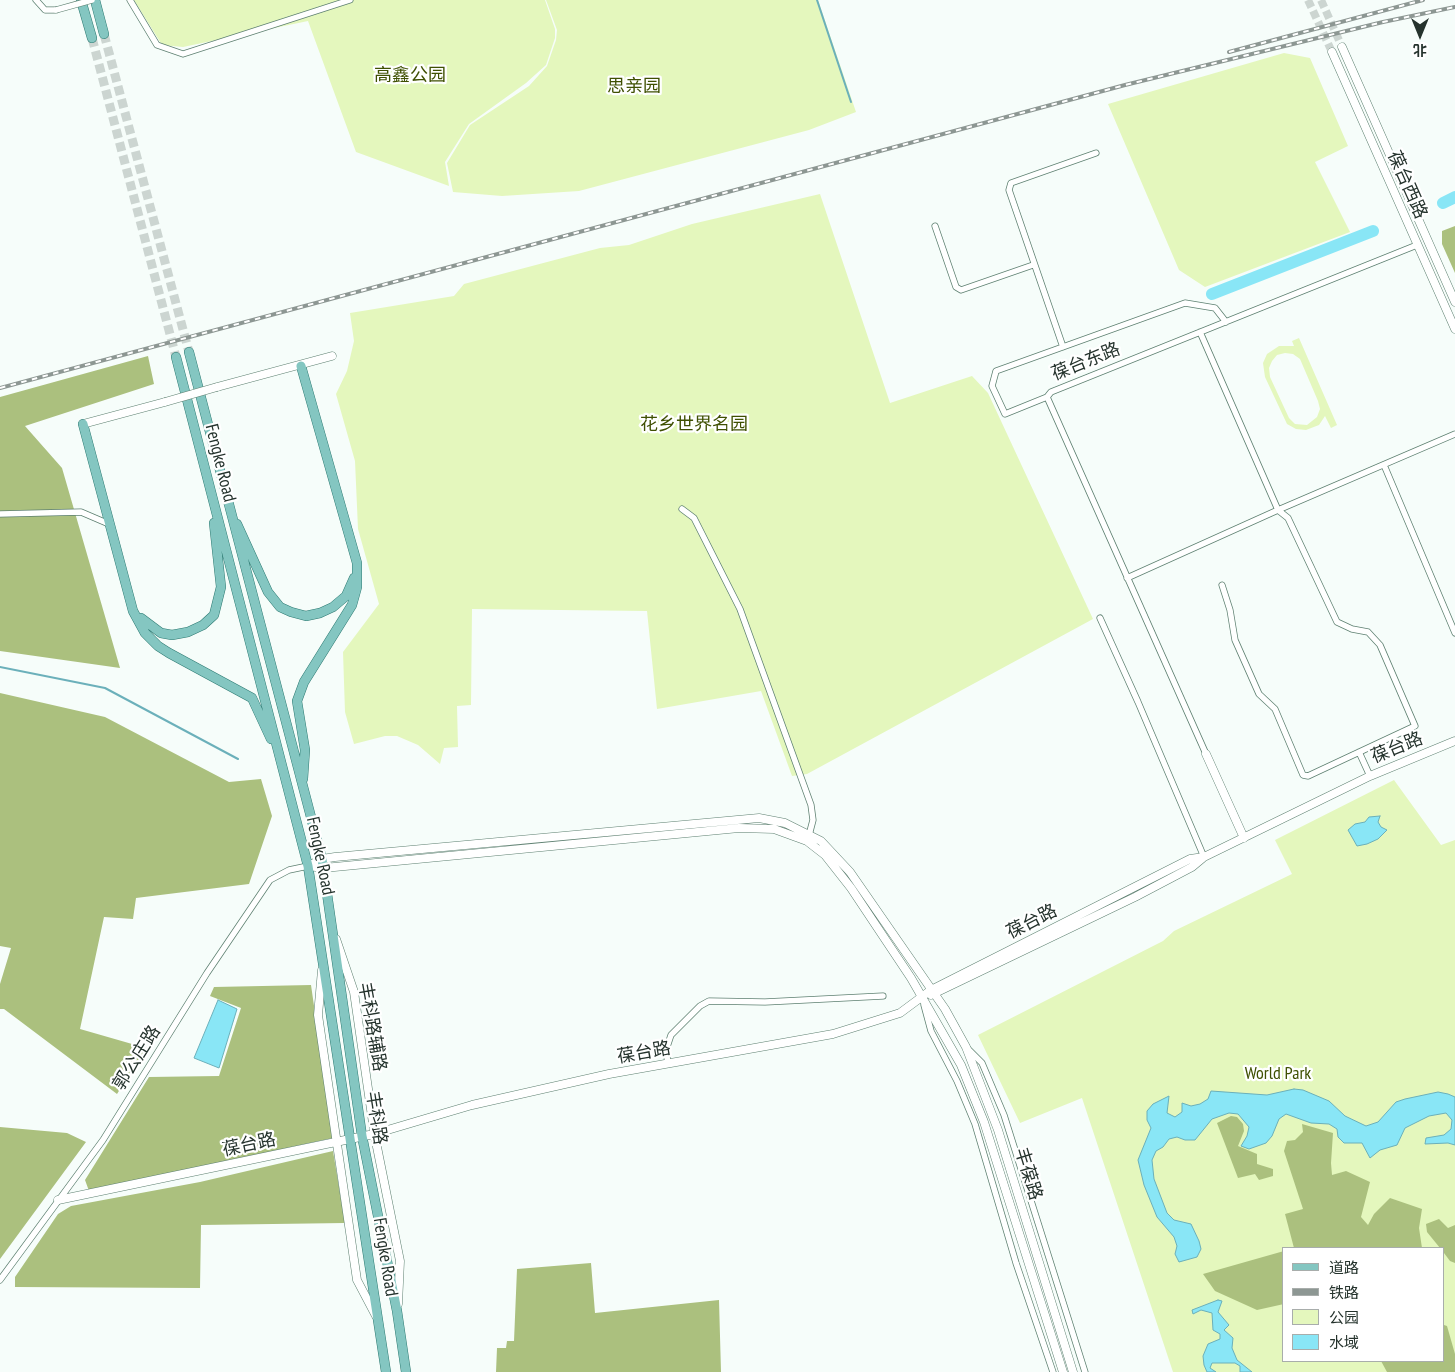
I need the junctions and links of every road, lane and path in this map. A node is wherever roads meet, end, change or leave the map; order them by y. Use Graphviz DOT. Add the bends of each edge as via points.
graph roads {
  1 [pos="36,0"];
  2 [pos="81,0"];
  3 [pos="93,0"];
  4 [pos="130,0"];
  5 [pos="350,0"];
  6 [pos="104,34"];
  7 [pos="92,38"];
  8 [pos="1342,47"];
  9 [pos="1332,52"];
  10 [pos="1096,153"];
  11 [pos="935,226"];
  12 [pos="1417,245"];
  13 [pos="1033,265"];
  14 [pos="1455,302"];
  15 [pos="1226,322"];
  16 [pos="1455,329"];
  17 [pos="1200,332"];
  18 [pos="1063,347"];
  19 [pos="189,352"];
  20 [pos="332,356"];
  21 [pos="176,357"];
  22 [pos="301,366"];
  23 [pos="1047,397"];
  24 [pos="83,424"];
  25 [pos="1455,434"];
  26 [pos="1384,465"];
  27 [pos="227,500"];
  28 [pos="212,501"];
  29 [pos="682,509"];
  30 [pos="1278,510"];
  31 [pos="0,514"];
  32 [pos="109,524"];
  33 [pos="357,564"];
  34 [pos="1127,578"];
  35 [pos="1222,585"];
  36 [pos="133,611"];
  37 [pos="1100,618"];
  38 [pos="1455,633"];
  39 [pos="1455,741"];
  40 [pos="1359,752"];
  41 [pos="1206,754"];
  42 [pos="281,760"];
  43 [pos="1370,776"];
  44 [pos="303,789"];
  45 [pos="809,837"];
  46 [pos="1244,838"];
  47 [pos="1204,857"];
  48 [pos="323,864"];
  49 [pos="308,866"];
  50 [pos="333,928"];
  51 [pos="323,958"];
  52 [pos="932,992"];
  53 [pos="883,996"];
  54 [pos="923,998"];
  55 [pos="966,1047"];
  56 [pos="668,1064"];
  57 [pos="374,1134"];
  58 [pos="362,1136"];
  59 [pos="349,1139"];
  60 [pos="337,1141"];
  61 [pos="58,1200"];
  62 [pos="0,1280"];
  63 [pos="397,1311"];
  64 [pos="379,1322"];
  65 [pos="386,1372"];
  66 [pos="406,1372"];
  67 [pos="1053,1372"];
  68 [pos="1063,1372"];
  69 [pos="1073,1372"];
  70 [pos="1085,1372"];
  1 -- 3 [label="street, bridge" via="45,10"];
  2 -- 7 [label="main road"];
  3 -- 6 [label="main road"];
  4 -- 5 [label="street" via="157,45 183,54"];
  8 -- 14 [label="street, 葆台西路"];
  9 -- 12 [label="street, 葆台西路"];
  10 -- 13 [label="street" via="1011,183 1009,190"];
  11 -- 13 [label="street" via="956,288 961,290"];
  12 -- 15 [label="street, 葆台东路"];
  12 -- 16 [label="street, 葆台西路"];
  13 -- 18 [label="street"];
  15 -- 17 [label="street, 葆台东路"];
  15 -- 18 [label="street" via="1215,308 1185,302"];
  17 -- 23 [label="street, 葆台东路" via="1051,392"];
  17 -- 30 [label="street"];
  18 -- 23 [label="street" via="996,371 992,386 1005,414"];
  19 -- 27 [label="main road, Fengke Road"];
  20 -- 22 [label="street"];
  21 -- 28 [label="main road, Fengke Road"];
  22 -- 24 [label="street, bridge"];
  22 -- 33 [label="main road"];
  23 -- 34 [label="street, 葆台东路"];
  24 -- 32 [label="main road"];
  25 -- 26 [label="street"];
  26 -- 30 [label="street"];
  26 -- 38 [label="street"];
  27 -- 33 [label="main road" via="268,592 285,610 306,616 333,607 346,596 354,582"];
  27 -- 44 [label="main road, Fengke Road"];
  28 -- 36 [label="main road" via="221,588 214,615 203,625 172,635 147,625"];
  28 -- 42 [label="main road, Fengke Road"];
  29 -- 45 [label="street" via="694,518 740,609 811,805 813,820"];
  30 -- 34 [label="street"];
  30 -- 40 [label="street" via="1288,518 1337,622 1368,632 1380,645 1415,726"];
  31 -- 32 [label="street" via="81,512"];
  32 -- 36 [label="main road"];
  33 -- 44 [label="main road" via="357,587 352,605 304,682 296,701 305,750"];
  34 -- 41 [label="street, 葆台东路"];
  35 -- 40 [label="street" via="1235,640 1259,694 1275,709 1303,775 1308,776"];
  36 -- 42 [label="main road" via="145,633 158,646 252,698"];
  37 -- 47 [label="street"];
  39 -- 43 [label="street, 葆台路"];
  40 -- 43 [label="street"];
  41 -- 46 [label="street"];
  42 -- 49 [label="main road, Fengke Road"];
  43 -- 46 [label="street, 葆台路"];
  44 -- 48 [label="main road, Fengke Road"];
  45 -- 48 [label="street" via="785,823 759,818"];
  45 -- 52 [label="street, 丰葆路" via="830,848 850,872"];
  45 -- 54 [label="street, 丰葆路" via="852,888"];
  46 -- 47 [label="street, 葆台路"];
  47 -- 52 [label="street, 葆台路" via="1190,859"];
  48 -- 49 [label="street"];
  48 -- 50 [label="main road, 丰科路"];
  49 -- 51 [label="main road, Fengke Road"];
  49 -- 61 [label="street, 郭公庄路" via="289,870 270,880 207,972 103,1140"];
  50 -- 57 [label="street, 丰科路辅路" via="354,992"];
  50 -- 58 [label="main road, 丰科路"];
  51 -- 59 [label="main road, Fengke Road"];
  51 -- 60 [label="street" via="318,1015"];
  52 -- 54 [label="street, 葆台路"];
  52 -- 55 [label="street, 丰葆路"];
  53 -- 56 [label="street" via="765,1002 709,1001 671,1035 666,1050"];
  54 -- 56 [label="street, 葆台路" via="900,1013 833,1034"];
  54 -- 67 [label="street" via="931,1031 975,1124"];
  54 -- 68 [label="street, 丰葆路" via="961,1065 977,1103"];
  55 -- 69 [label="street, 丰葆路" via="998,1130"];
  55 -- 70 [label="street" via="982,1063 1004,1115"];
  56 -- 57 [label="street, 葆台路" via="472,1105"];
  57 -- 58 [label="street, 葆台路"];
  57 -- 63 [label="street, 丰科路辅路" via="400,1261"];
  58 -- 59 [label="street, 葆台路"];
  58 -- 63 [label="main road, 丰科路"];
  59 -- 60 [label="street, 葆台路"];
  59 -- 64 [label="main road, Fengke Road"];
  60 -- 61 [label="street, 葆台路"];
  60 -- 64 [label="street" via="357,1280"];
  61 -- 62 [label="street, 郭公庄路"];
  63 -- 66 [label="main road, 丰科路"];
  64 -- 65 [label="main road, Fengke Road"];
}
